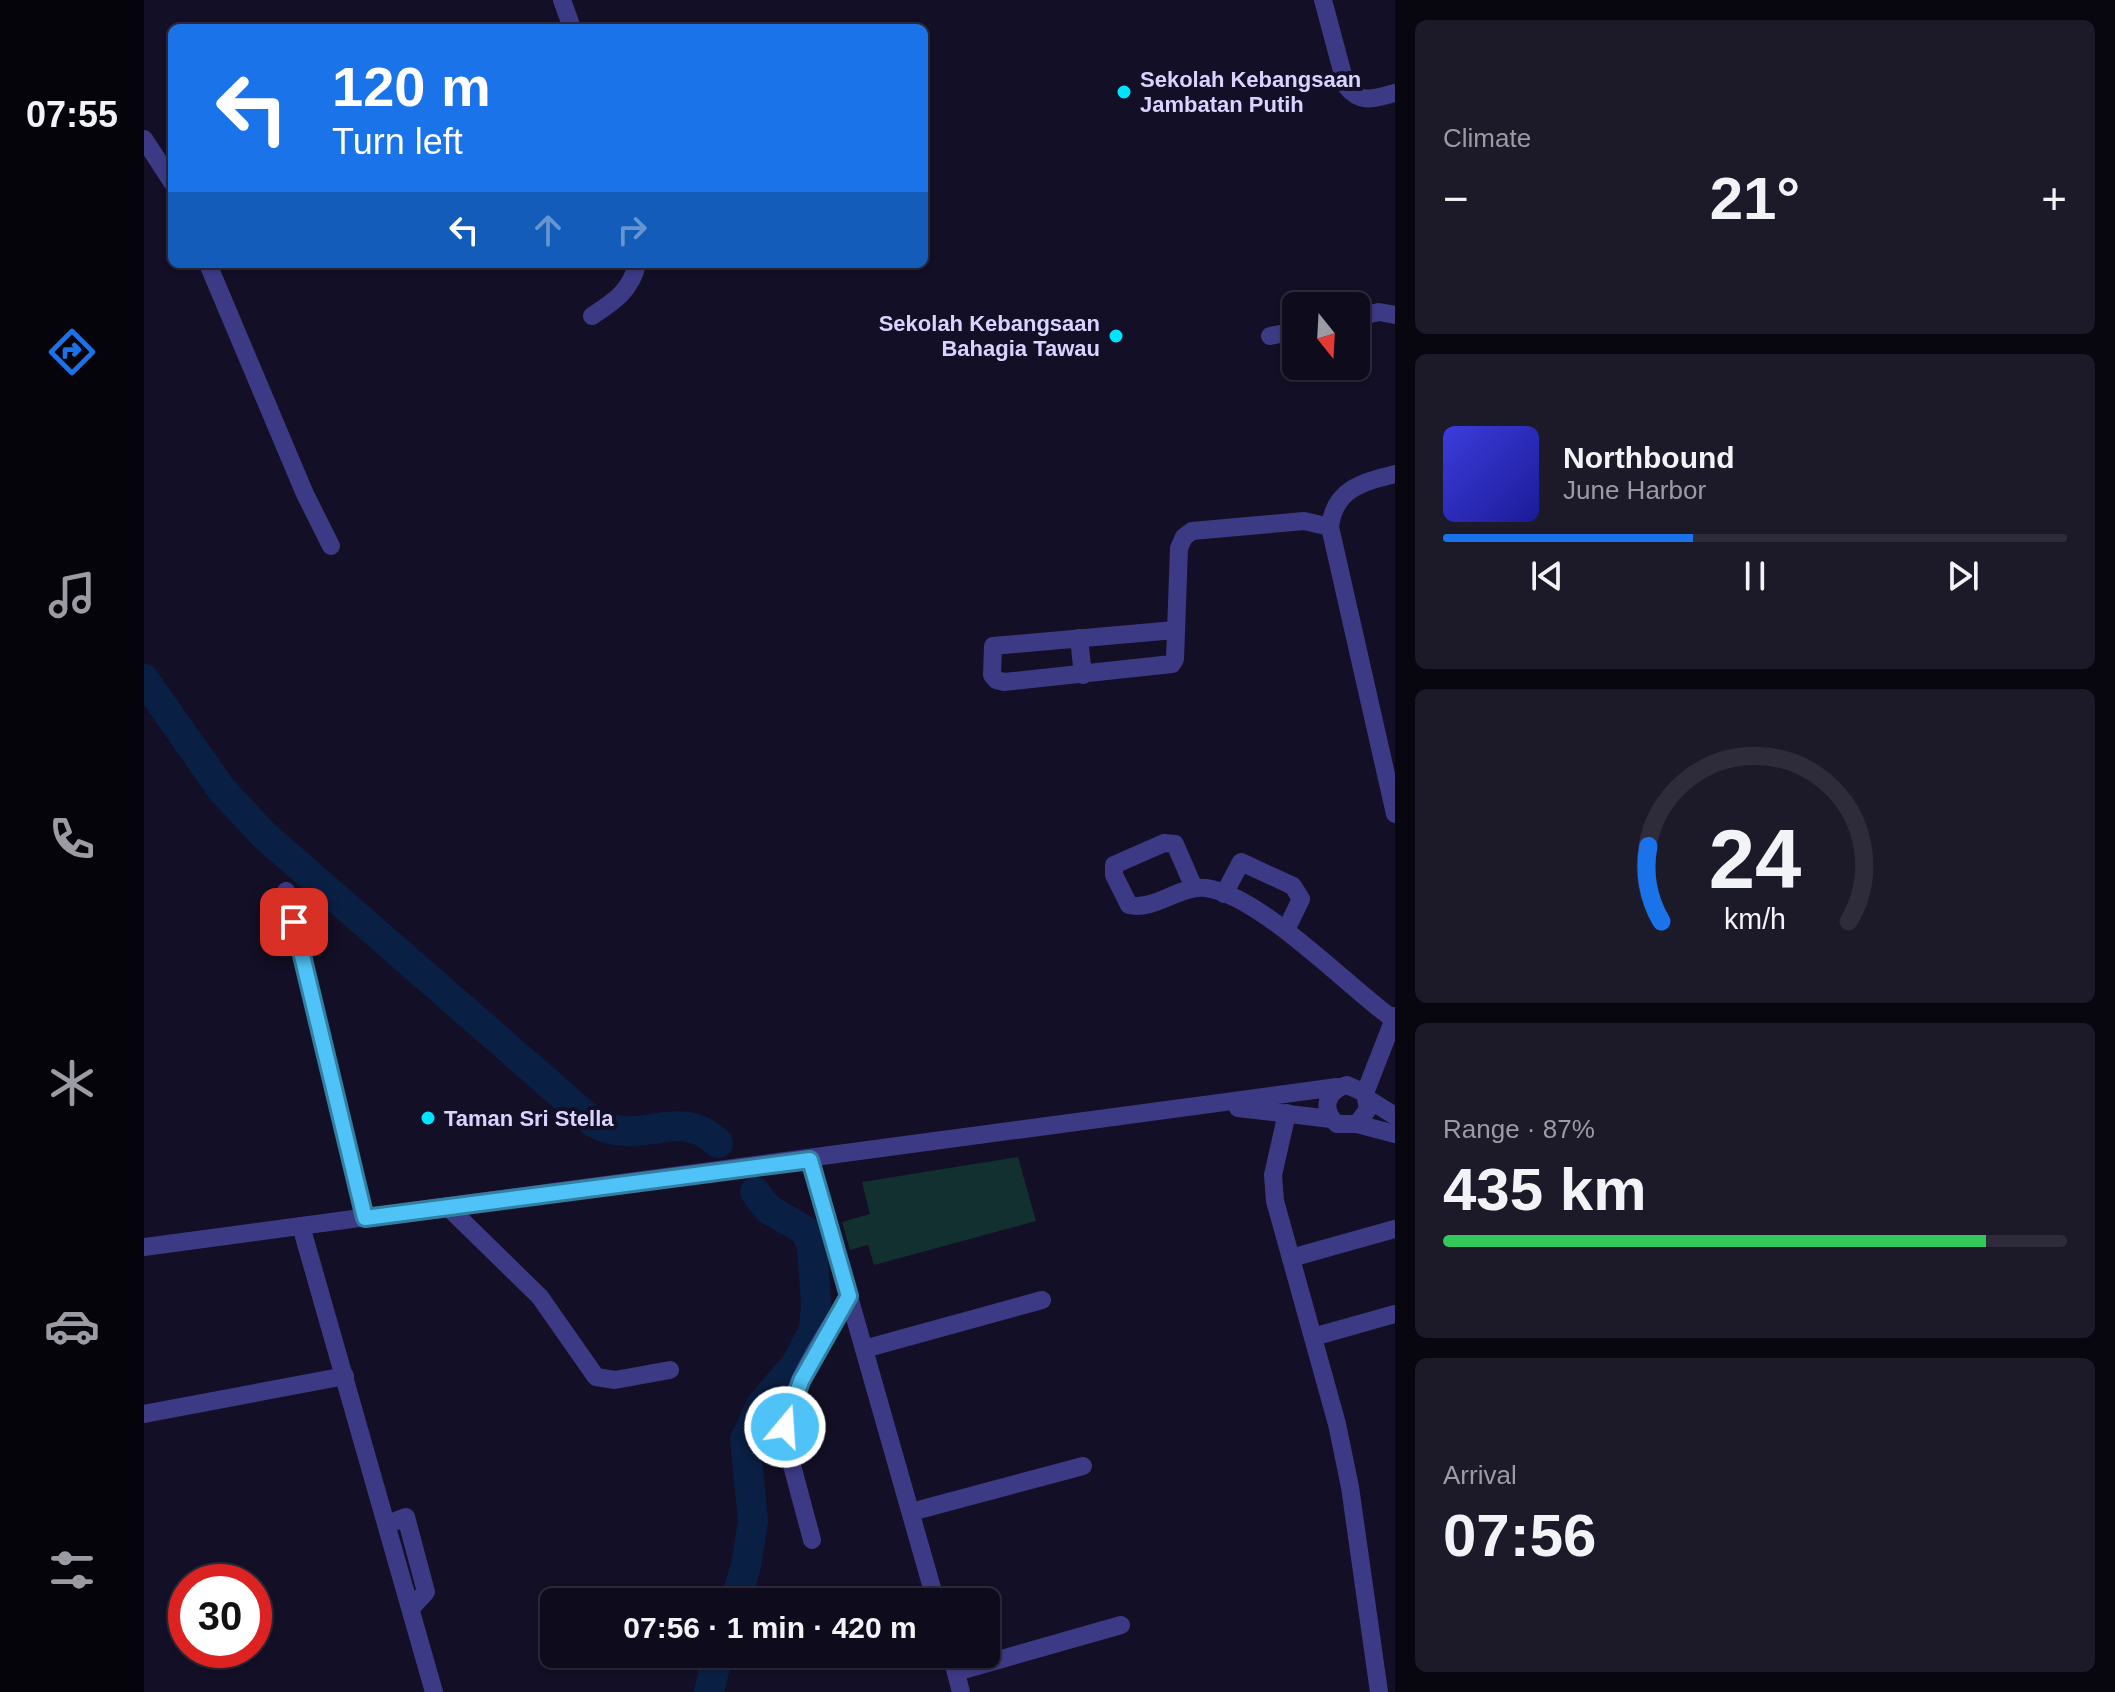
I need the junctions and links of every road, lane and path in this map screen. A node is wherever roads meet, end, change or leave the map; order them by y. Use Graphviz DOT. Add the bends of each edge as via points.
graph roads {
  1 [pos="562,0"];
  2 [pos="1323,0"];
  3 [pos="571,24"];
  4 [pos="1395,93"];
  5 [pos="144,139"];
  6 [pos="168,176"];
  7 [pos="210,268"];
  8 [pos="636,268"];
  9 [pos="1370,314"];
  10 [pos="1395,315"];
  11 [pos="592,316"];
  12 [pos="1282,334"];
  13 [pos="1270,336"];
  14 [pos="1395,474"];
  15 [pos="1330,523"];
  16 [pos="331,546"];
  17 [pos="1175,630"];
  18 [pos="1079,638"];
  19 [pos="1083,675"];
  20 [pos="1395,814"];
  21 [pos="1194,888"];
  22 [pos="286,891"];
  23 [pos="1224,894"];
  24 [pos="1286,930"];
  25 [pos="1394,1017"];
  26 [pos="1384,1038"];
  27 [pos="1342,1086"];
  28 [pos="1366,1096"];
  29 [pos="1204,1104"];
  30 [pos="1287,1113"];
  31 [pos="1395,1116"];
  32 [pos="1331,1119"];
  33 [pos="1357,1124"];
  34 [pos="1395,1134"];
  35 [pos="810,1160"];
  36 [pos="448,1207"];
  37 [pos="365,1218"];
  38 [pos="301,1226"];
  39 [pos="1395,1229"];
  40 [pos="144,1247"];
  41 [pos="1291,1258"];
  42 [pos="849,1296"];
  43 [pos="1042,1300"];
  44 [pos="1395,1314"];
  45 [pos="1313,1337"];
  46 [pos="864,1349"];
  47 [pos="670,1370"];
  48 [pos="345,1376"];
  49 [pos="144,1414"];
  50 [pos="1083,1466"];
  51 [pos="911,1512"];
  52 [pos="812,1540"];
  53 [pos="932,1588"];
  54 [pos="1121,1625"];
  55 [pos="1000,1652"];
  56 [pos="954,1668"];
  57 [pos="434,1692"];
  58 [pos="961,1692"];
  59 [pos="1379,1692"];
  1 -- 3 [label="street"];
  2 -- 4 [label="street" via="1346,86 1354,97 1367,100"];
  5 -- 6 [label="street"];
  7 -- 16 [label="street"];
  8 -- 11 [label="street" via="619,298"];
  9 -- 10 [label="street"];
  12 -- 13 [label="street"];
  14 -- 15 [label="street" via="1343,493"];
  15 -- 17 [label="street" via="1192,531 1179,548"];
  15 -- 20 [label="street"];
  17 -- 18 [label="street"];
  17 -- 19 [label="street" via="1172,664"];
  18 -- 19 [label="street"];
  18 -- 19 [label="street" via="993,646 992,675 1004,682"];
  21 -- 21 [label="street" via="1139,907 1129,905 1114,865 1164,843 1175,844"];
  21 -- 23 [label="street"];
  22 -- 37 [label="street"];
  23 -- 24 [label="street"];
  23 -- 24 [label="street" via="1241,862 1293,886 1301,899"];
  24 -- 25 [label="street"];
  25 -- 26 [label="street"];
  26 -- 27 [label="street"];
  26 -- 28 [label="street"];
  27 -- 28 [label="street"];
  27 -- 29 [label="street"];
  27 -- 32 [label="street" via="1327,1102"];
  28 -- 31 [label="street"];
  28 -- 33 [label="street" via="1366,1116"];
  29 -- 30 [label="street"];
  29 -- 35 [label="street"];
  30 -- 32 [label="street"];
  30 -- 41 [label="street" via="1273,1175"];
  32 -- 33 [label="street" via="1343,1126"];
  33 -- 34 [label="street"];
  35 -- 36 [label="street"];
  35 -- 42 [label="street"];
  36 -- 37 [label="street"];
  36 -- 47 [label="street" via="540,1297 596,1377 615,1380"];
  37 -- 38 [label="street"];
  38 -- 40 [label="street"];
  38 -- 48 [label="street"];
  39 -- 41 [label="street"];
  41 -- 45 [label="street"];
  42 -- 46 [label="street"];
  42 -- 52 [label="street" via="801,1381 785,1427"];
  43 -- 46 [label="street"];
  44 -- 45 [label="street"];
  45 -- 59 [label="street" via="1350,1487"];
  46 -- 51 [label="street"];
  48 -- 49 [label="street"];
  48 -- 57 [label="street"];
  50 -- 51 [label="street"];
  51 -- 53 [label="street"];
  54 -- 55 [label="street"];
  56 -- 58 [label="street"];
}
